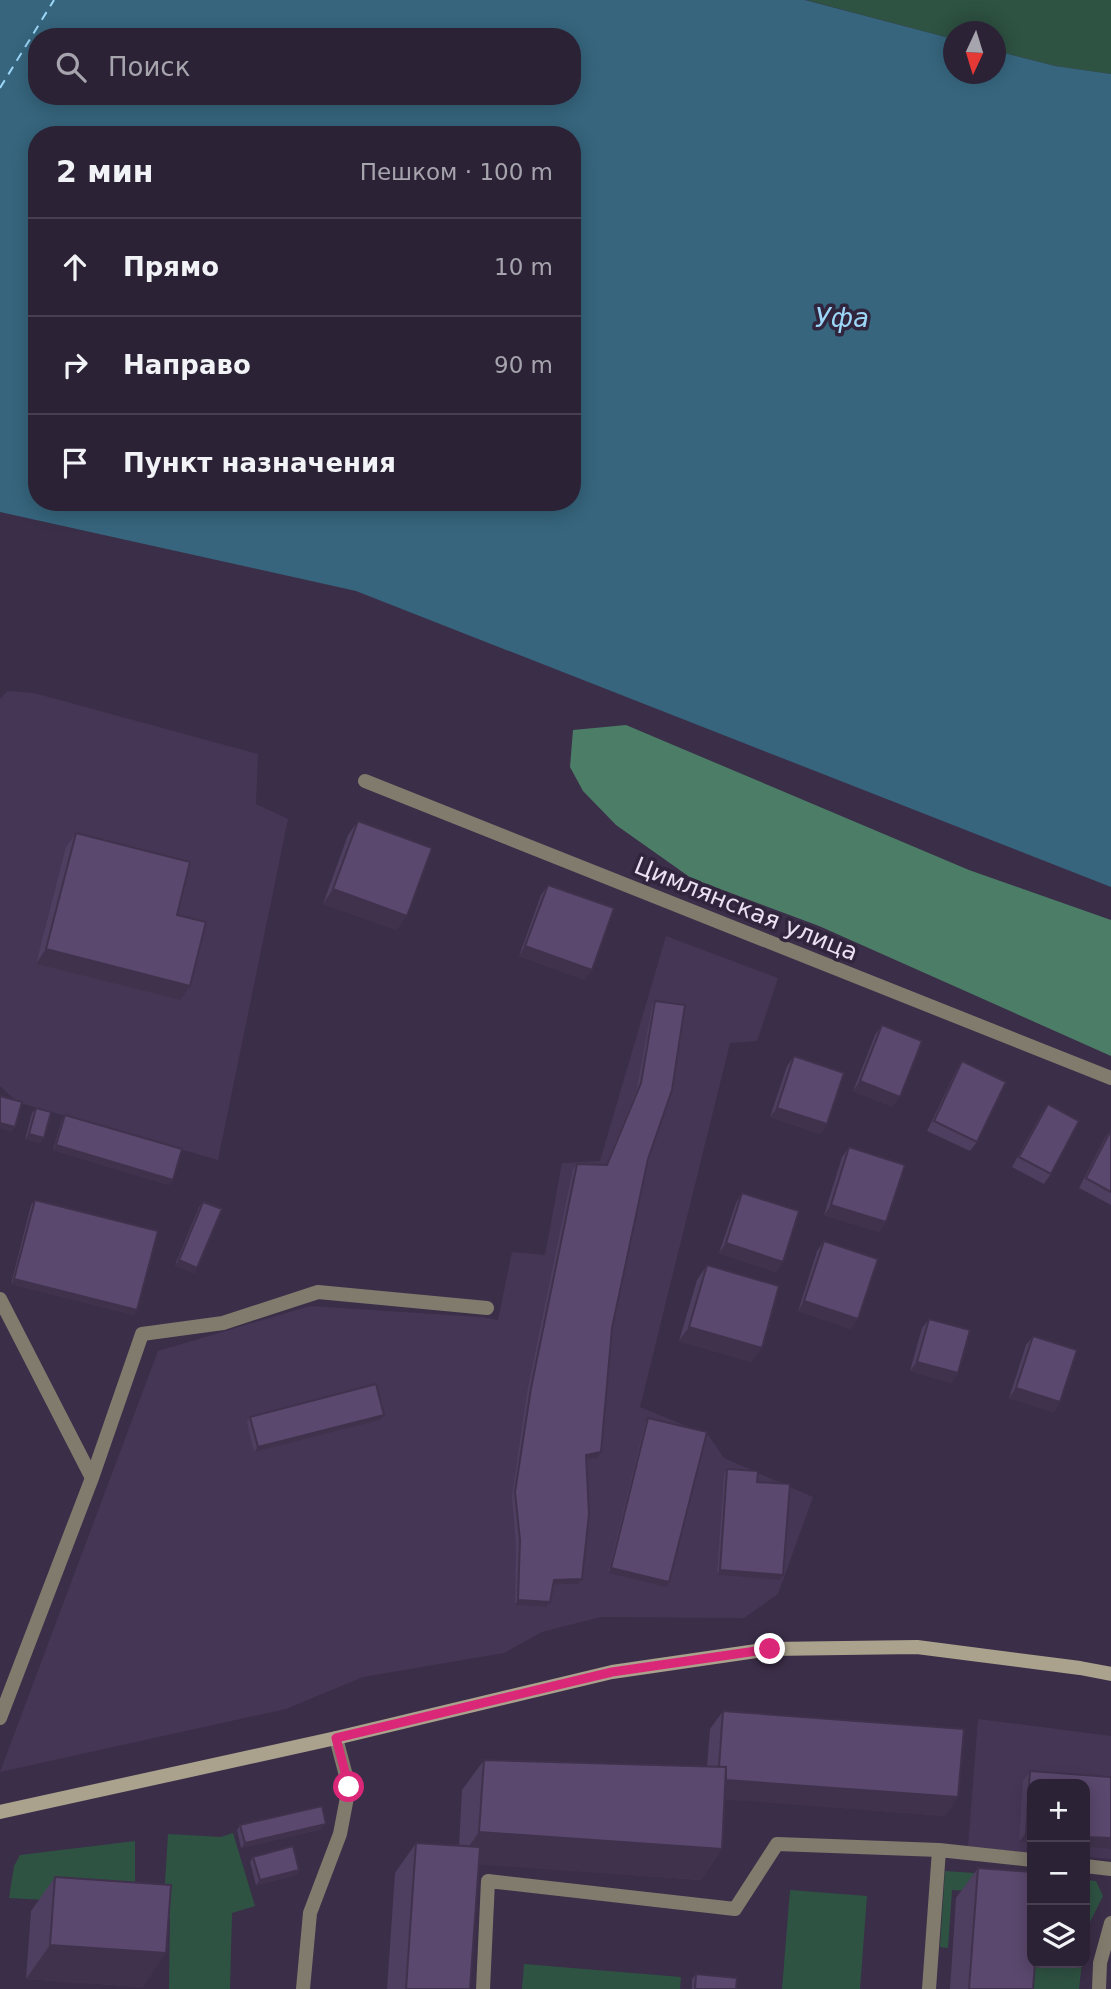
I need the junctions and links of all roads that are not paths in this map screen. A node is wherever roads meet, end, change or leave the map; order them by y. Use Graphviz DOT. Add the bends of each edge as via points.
graph roads {
  1 [pos="365,781"];
  2 [pos="1111,1078"];
  3 [pos="0,1299"];
  4 [pos="487,1308"];
  5 [pos="92,1478"];
  6 [pos="1111,1674"];
  7 [pos="0,1718"];
  8 [pos="336,1738"];
  9 [pos="0,1812"];
  10 [pos="939,1850"];
  11 [pos="1027,1859"];
  12 [pos="1090,1867"];
  13 [pos="1111,1869"];
  14 [pos="1111,1923"];
  15 [pos="303,1989"];
  16 [pos="483,1989"];
  17 [pos="929,1989"];
  18 [pos="1099,1989"];
  1 -- 2 [label="street, Цимлянская улица"];
  3 -- 5 [label="street"];
  4 -- 5 [label="street" via="318,1292 223,1323 142,1334"];
  5 -- 7 [label="street"];
  6 -- 8 [label="street" via="917,1647 770,1649 612,1672"];
  8 -- 9 [label="street"];
  8 -- 15 [label="street" via="349,1787 340,1834 310,1913"];
  10 -- 11 [label="street"];
  10 -- 16 [label="street" via="777,1844 734,1909 488,1881"];
  10 -- 17 [label="street"];
  12 -- 13 [label="street"];
  14 -- 18 [label="street" via="1100,1963"];
}
